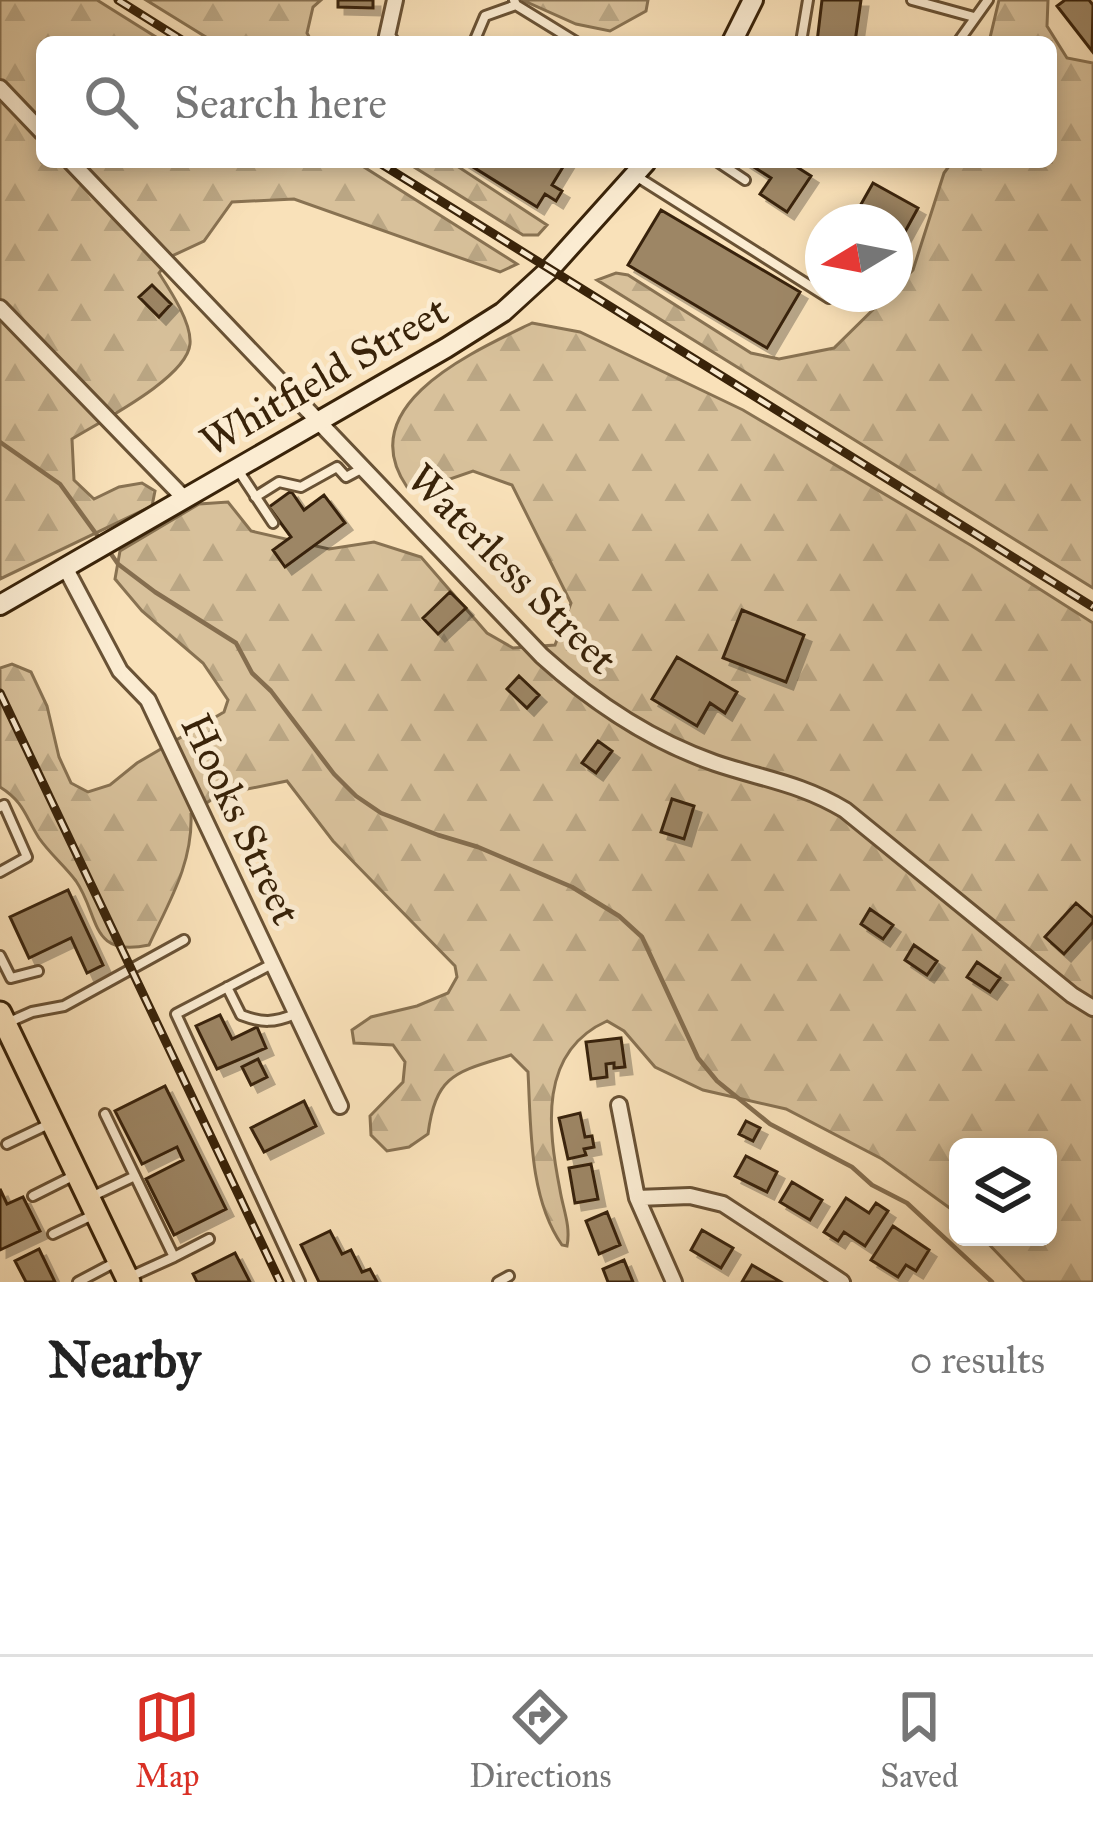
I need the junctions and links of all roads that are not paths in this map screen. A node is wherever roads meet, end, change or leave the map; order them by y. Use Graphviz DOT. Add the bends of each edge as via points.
graph roads {
  1 [pos="394,0"];
  2 [pos="753,0"];
  3 [pos="808,0"];
  4 [pos="912,0"];
  5 [pos="988,0"];
  6 [pos="515,2"];
  7 [pos="974,17"];
  8 [pos="387,36"];
  9 [pos="477,36"];
  10 [pos="567,36"];
  11 [pos="735,36"];
  12 [pos="802,36"];
  13 [pos="962,36"];
  14 [pos="0,88"];
  15 [pos="36,126"];
  16 [pos="77,168"];
  17 [pos="727,168"];
  18 [pos="641,169"];
  19 [pos="745,180"];
  20 [pos="805,282"];
  21 [pos="0,308"];
  22 [pos="320,421"];
  23 [pos="364,467"];
  24 [pos="238,469"];
  25 [pos="256,496"];
  26 [pos="185,499"];
  27 [pos="273,524"];
  28 [pos="66,569"];
  29 [pos="0,605"];
  30 [pos="0,807"];
  31 [pos="0,872"];
  32 [pos="184,940"];
  33 [pos="0,956"];
  34 [pos="273,964"];
  35 [pos="38,971"];
  36 [pos="227,987"];
  37 [pos="1093,1008"];
  38 [pos="297,1013"];
  39 [pos="2,1017"];
  40 [pos="619,1105"];
  41 [pos="340,1106"];
  42 [pos="105,1114"];
  43 [pos="52,1122"];
  44 [pos="7,1144"];
  45 [pos="76,1174"];
  46 [pos="135,1176"];
  47 [pos="33,1196"];
  48 [pos="637,1198"];
  49 [pos="92,1206"];
  50 [pos="52,1234"];
  51 [pos="209,1239"];
  52 [pos="175,1257"];
  53 [pos="125,1274"];
  54 [pos="509,1276"];
  55 [pos="78,1282"];
  56 [pos="300,1282"];
  57 [pos="499,1282"];
  58 [pos="674,1282"];
  59 [pos="842,1282"];
  1 -- 8 [label="street"];
  2 -- 11 [label="main road"];
  3 -- 12 [label="lane"];
  4 -- 7 [label="lane"];
  5 -- 7 [label="lane"];
  6 -- 9 [label="lane" via="485,16"];
  6 -- 10 [label="lane"];
  7 -- 13 [label="lane"];
  14 -- 15 [label="street"];
  16 -- 22 [label="street, Waterless Street"];
  17 -- 19 [label="lane"];
  18 -- 20 [label="lane"];
  18 -- 22 [label="main road, Whitfield Street" via="503,312"];
  21 -- 26 [label="street"];
  22 -- 23 [label="street, Waterless Street"];
  22 -- 24 [label="main road, Whitfield Street"];
  23 -- 25 [label="lane" via="346,477 337,467 301,487 279,482"];
  23 -- 37 [label="street, Waterless Street" via="542,656 596,702 689,753 802,787 844,810"];
  24 -- 25 [label="lane"];
  24 -- 26 [label="main road, Whitfield Street"];
  25 -- 27 [label="lane"];
  26 -- 28 [label="main road, Whitfield Street"];
  28 -- 29 [label="main road, Whitfield Street"];
  28 -- 34 [label="street, Hooks Street" via="120,671 148,700"];
  30 -- 31 [label="lane" via="27,857"];
  32 -- 39 [label="lane" via="64,1006"];
  33 -- 35 [label="lane" via="11,978"];
  34 -- 36 [label="lane"];
  34 -- 38 [label="street, Hooks Street"];
  36 -- 38 [label="lane" via="241,1015 277,1022"];
  36 -- 56 [label="lane" via="176,1014"];
  38 -- 41 [label="street, Hooks Street"];
  39 -- 43 [label="main road"];
  40 -- 48 [label="street"];
  42 -- 46 [label="lane"];
  43 -- 44 [label="lane"];
  43 -- 45 [label="main road"];
  45 -- 47 [label="lane"];
  45 -- 49 [label="main road"];
  46 -- 49 [label="lane"];
  46 -- 52 [label="lane"];
  48 -- 58 [label="street"];
  48 -- 59 [label="street" via="723,1204"];
  49 -- 50 [label="lane"];
  49 -- 53 [label="main road"];
  51 -- 52 [label="lane"];
  52 -- 53 [label="lane"];
  53 -- 55 [label="lane"];
  54 -- 57 [label="lane"];
}
